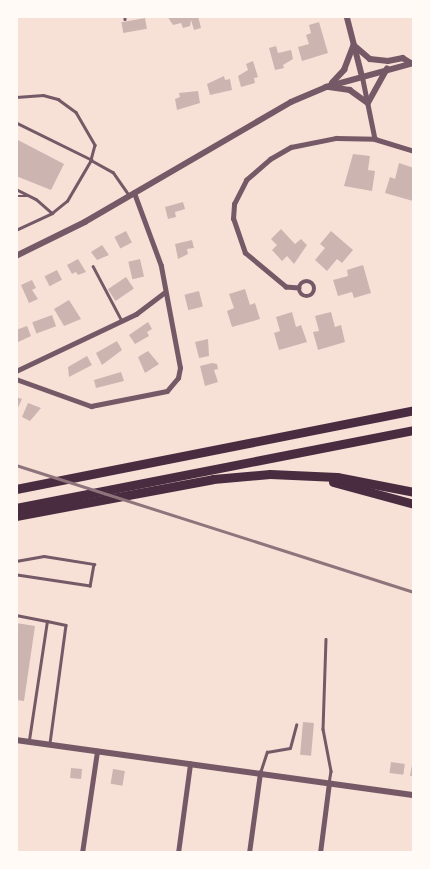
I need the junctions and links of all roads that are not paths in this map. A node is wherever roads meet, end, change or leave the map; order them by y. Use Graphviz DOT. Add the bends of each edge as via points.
graph roads {
  1 [pos="347,16"];
  2 [pos="354,45"];
  3 [pos="412,63"];
  4 [pos="387,69"];
  5 [pos="362,76"];
  6 [pos="326,87"];
  7 [pos="16,97"];
  8 [pos="368,103"];
  9 [pos="16,123"];
  10 [pos="375,140"];
  11 [pos="414,151"];
  12 [pos="91,160"];
  13 [pos="16,189"];
  14 [pos="132,194"];
  15 [pos="16,196"];
  16 [pos="30,196"];
  17 [pos="52,213"];
  18 [pos="16,230"];
  19 [pos="16,256"];
  20 [pos="93,266"];
  21 [pos="299,288"];
  22 [pos="164,293"];
  23 [pos="122,320"];
  24 [pos="16,371"];
  25 [pos="16,379"];
  26 [pos="414,410"];
  27 [pos="414,430"];
  28 [pos="281,474"];
  29 [pos="16,489"];
  30 [pos="414,492"];
  31 [pos="414,504"];
  32 [pos="16,508"];
  33 [pos="16,516"];
  34 [pos="16,561"];
  35 [pos="16,574"];
  36 [pos="16,614"];
  37 [pos="47,621"];
  38 [pos="326,638"];
  39 [pos="296,725"];
  40 [pos="16,740"];
  41 [pos="29,741"];
  42 [pos="50,744"];
  43 [pos="96,751"];
  44 [pos="190,764"];
  45 [pos="260,773"];
  46 [pos="329,783"];
  47 [pos="414,795"];
  48 [pos="82,853"];
  49 [pos="178,853"];
  50 [pos="249,853"];
  51 [pos="320,853"];
  1 -- 2 [label="street"];
  2 -- 3 [label="street" via="370,59 388,61 402,58"];
  2 -- 5 [label="street"];
  2 -- 6 [label="street" via="344,70"];
  3 -- 4 [label="street"];
  4 -- 5 [label="street"];
  4 -- 8 [label="street"];
  5 -- 6 [label="street"];
  5 -- 8 [label="street"];
  6 -- 8 [label="street" via="350,90"];
  6 -- 14 [label="street" via="258,120"];
  7 -- 12 [label="lane" via="43,95 58,99 76,112 95,145"];
  8 -- 10 [label="street"];
  9 -- 12 [label="lane"];
  10 -- 11 [label="street"];
  10 -- 21 [label="street" via="336,138 291,147 258,168 246,180 234,204 237,236 245,253 286,287"];
  12 -- 14 [label="lane" via="113,172"];
  12 -- 17 [label="lane" via="67,201"];
  13 -- 16 [label="lane"];
  14 -- 19 [label="street"];
  14 -- 22 [label="street" via="161,266"];
  15 -- 16 [label="lane"];
  16 -- 17 [label="lane"];
  17 -- 18 [label="lane"];
  20 -- 23 [label="lane"];
  22 -- 23 [label="street"];
  22 -- 25 [label="street" via="180,368 178,378 167,391 91,406"];
  23 -- 24 [label="street"];
  26 -- 29 [label="highway"];
  27 -- 32 [label="highway"];
  28 -- 30 [label="highway" via="363,480"];
  28 -- 31 [label="highway" via="353,486"];
  28 -- 33 [label="highway" via="213,479"];
  34 -- 35 [label="lane" via="44,556 94,564 90,586"];
  36 -- 37 [label="lane"];
  37 -- 41 [label="lane"];
  37 -- 42 [label="lane" via="66,625"];
  38 -- 46 [label="lane" via="323,729 331,772"];
  39 -- 45 [label="lane" via="290,748 266,752"];
  40 -- 41 [label="street"];
  41 -- 42 [label="street"];
  42 -- 43 [label="street"];
  43 -- 44 [label="street"];
  43 -- 48 [label="street"];
  44 -- 45 [label="street"];
  44 -- 49 [label="street"];
  45 -- 46 [label="street"];
  45 -- 50 [label="street"];
  46 -- 47 [label="street"];
  46 -- 51 [label="street"];
}
